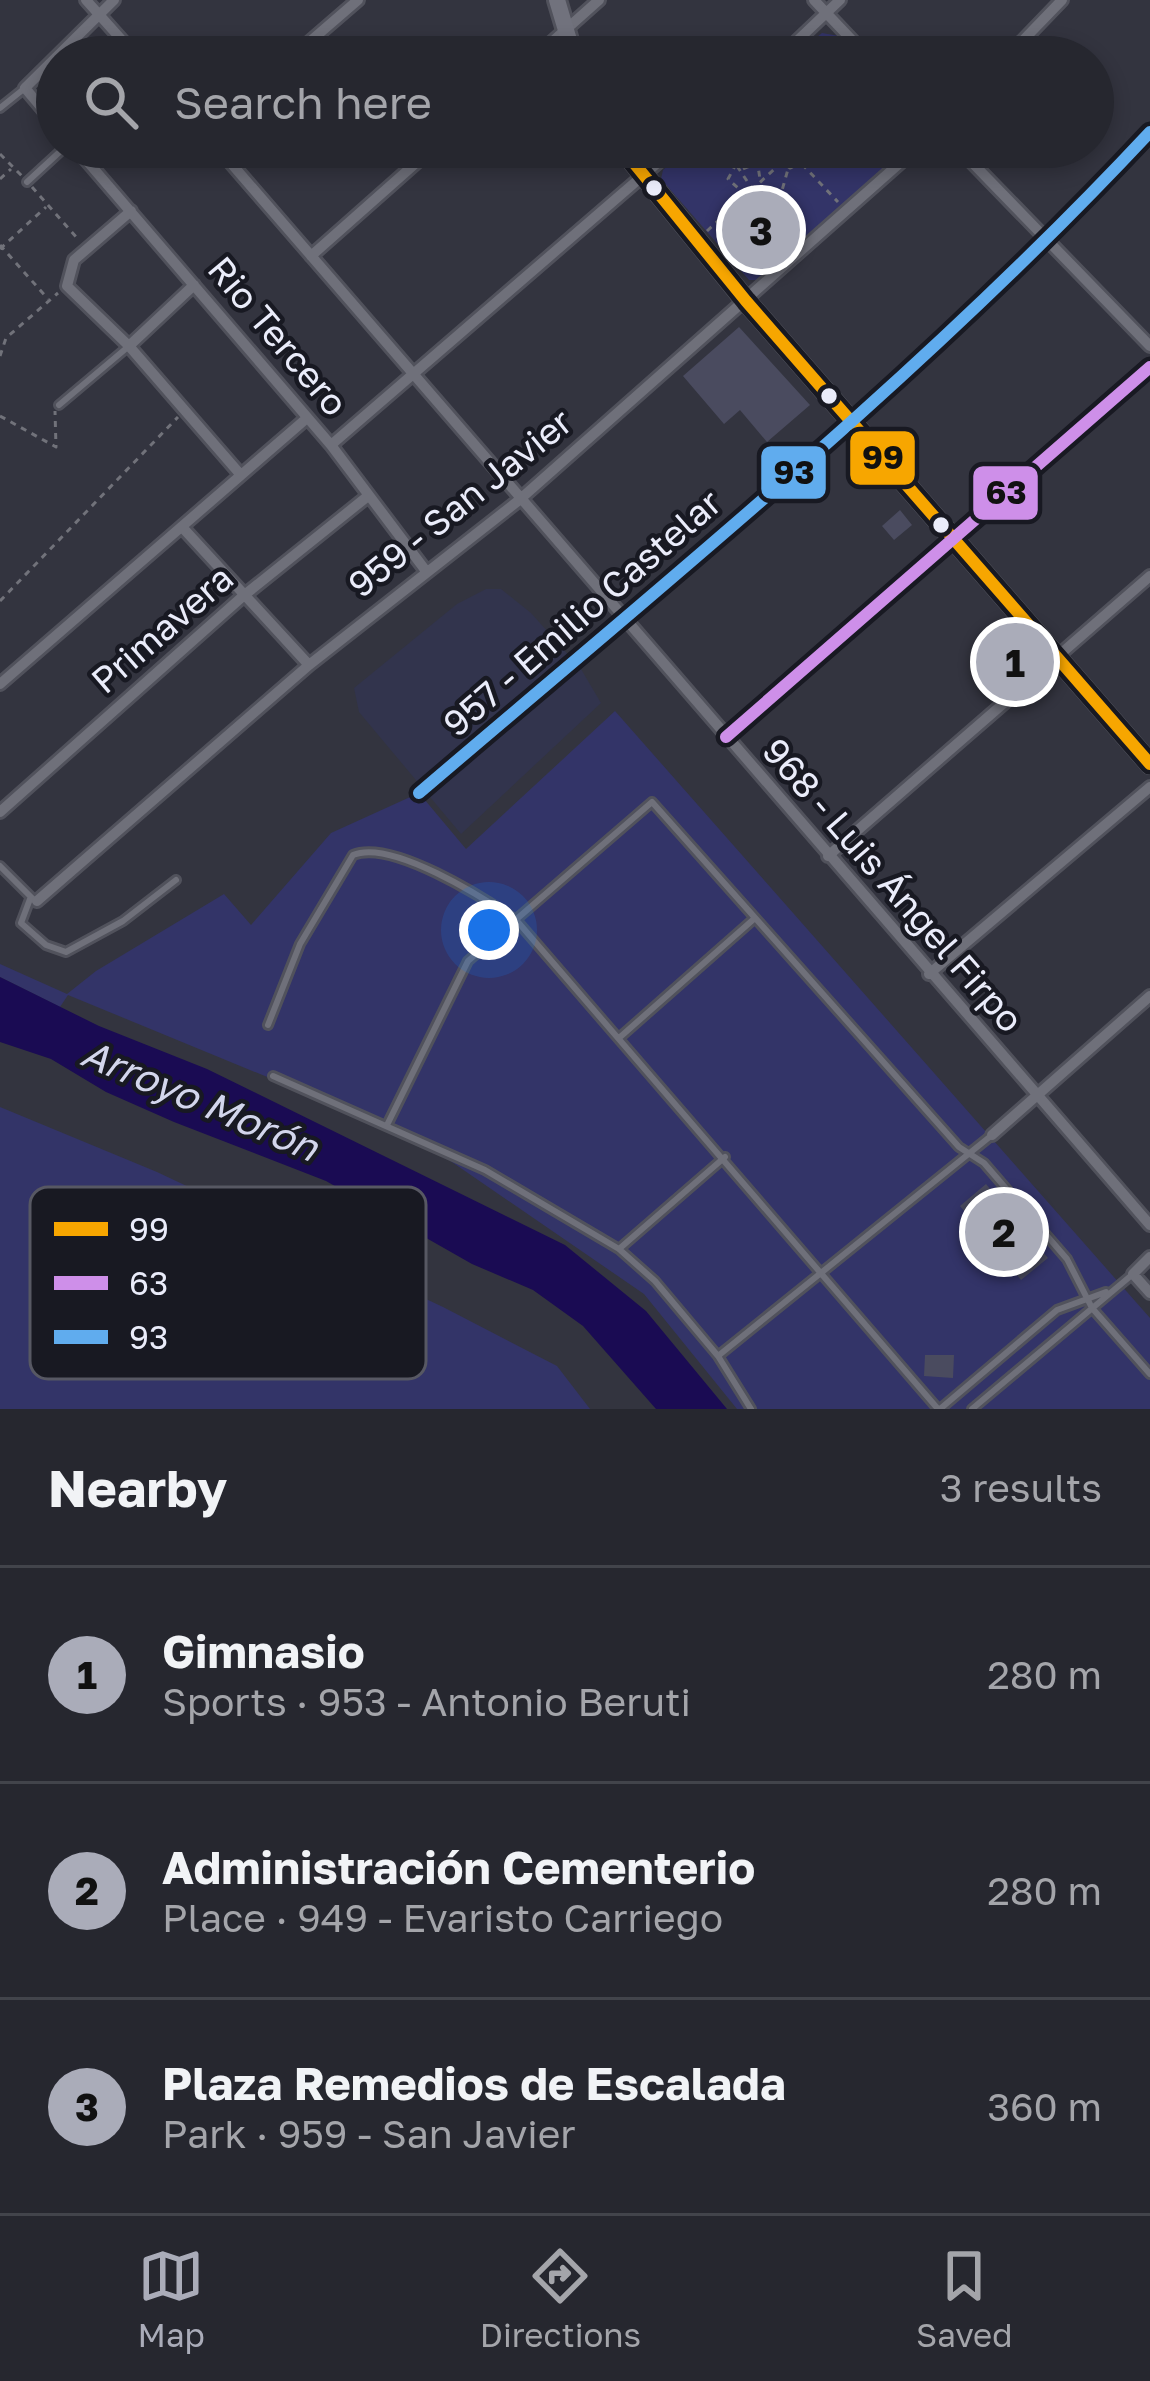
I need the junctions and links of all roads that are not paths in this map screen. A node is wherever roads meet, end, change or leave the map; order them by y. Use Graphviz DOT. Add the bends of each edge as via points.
graph roads {
  1 [pos="86,0"];
  2 [pos="114,0"];
  3 [pos="358,0"];
  4 [pos="557,0"];
  5 [pos="598,0"];
  6 [pos="814,0"];
  7 [pos="840,0"];
  8 [pos="1062,0"];
  9 [pos="98,14"];
  10 [pos="827,14"];
  11 [pos="564,30"];
  12 [pos="76,36"];
  13 [pos="117,36"];
  14 [pos="316,36"];
  15 [pos="558,36"];
  16 [pos="566,36"];
  17 [pos="803,36"];
  18 [pos="848,36"];
  19 [pos="1027,36"];
  20 [pos="36,77"];
  21 [pos="25,88"];
  22 [pos="36,101"];
  23 [pos="0,107"];
  24 [pos="1150,132"];
  25 [pos="43,168"];
  26 [pos="93,168"];
  27 [pos="235,168"];
  28 [pos="410,168"];
  29 [pos="637,168"];
  30 [pos="650,168"];
  31 [pos="894,168"];
  32 [pos="977,168"];
  33 [pos="642,175"];
  34 [pos="28,182"];
  35 [pos="131,211"];
  36 [pos="1048,241"];
  37 [pos="311,256"];
  38 [pos="194,285"];
  39 [pos="750,297"];
  40 [pos="129,346"];
  41 [pos="1150,346"];
  42 [pos="1150,367"];
  43 [pos="413,379"];
  44 [pos="59,405"];
  45 [pos="307,418"];
  46 [pos="852,421"];
  47 [pos="331,445"];
  48 [pos="240,474"];
  49 [pos="368,496"];
  50 [pos="518,501"];
  51 [pos="182,527"];
  52 [pos="956,539"];
  53 [pos="426,571"];
  54 [pos="1150,576"];
  55 [pos="242,597"];
  56 [pos="623,618"];
  57 [pos="1058,657"];
  58 [pos="309,665"];
  59 [pos="0,684"];
  60 [pos="726,737"];
  61 [pos="1150,764"];
  62 [pos="1150,787"];
  63 [pos="419,793"];
  64 [pos="0,812"];
  65 [pos="828,856"];
  66 [pos="0,866"];
  67 [pos="176,880"];
  68 [pos="34,900"];
  69 [pos="755,918"];
  70 [pos="517,921"];
  71 [pos="929,974"];
  72 [pos="1150,996"];
  73 [pos="268,1025"];
  74 [pos="619,1037"];
  75 [pos="273,1076"];
  76 [pos="1036,1096"];
  77 [pos="388,1123"];
  78 [pos="992,1136"];
  79 [pos="968,1154"];
  80 [pos="725,1157"];
  81 [pos="1150,1225"];
  82 [pos="619,1249"];
  83 [pos="1150,1257"];
  84 [pos="825,1274"];
  85 [pos="1133,1274"];
  86 [pos="1110,1291"];
  87 [pos="1150,1294"];
  88 [pos="1085,1298"];
  89 [pos="1092,1308"];
  90 [pos="718,1356"];
  91 [pos="1150,1374"];
  92 [pos="751,1409"];
  93 [pos="939,1409"];
  94 [pos="973,1409"];
  1 -- 9 [label="street"];
  2 -- 9 [label="street"];
  3 -- 14 [label="street"];
  4 -- 11 [label="main road"];
  5 -- 11 [label="street"];
  6 -- 10 [label="street"];
  7 -- 10 [label="street"];
  8 -- 19 [label="street"];
  9 -- 12 [label="street"];
  9 -- 13 [label="street"];
  10 -- 17 [label="street"];
  10 -- 18 [label="street"];
  11 -- 15 [label="street"];
  11 -- 16 [label="main road"];
  20 -- 21 [label="street"];
  21 -- 22 [label="street"];
  21 -- 23 [label="lane"];
  24 -- 36 [label="street, 957 - Emilio Castelar"];
  25 -- 34 [label="lane"];
  26 -- 35 [label="street, Rio Tercero"];
  27 -- 37 [label="street, 968 - Luis Ángel Firpo"];
  28 -- 37 [label="street"];
  29 -- 33 [label="main road"];
  30 -- 33 [label="street"];
  31 -- 39 [label="street, 959 - San Javier"];
  32 -- 36 [label="street"];
  33 -- 39 [label="main road"];
  33 -- 43 [label="street"];
  35 -- 38 [label="street, Rio Tercero"];
  35 -- 40 [label="street" via="67,272 67,286"];
  36 -- 41 [label="street"];
  36 -- 46 [label="street, 957 - Emilio Castelar"];
  37 -- 43 [label="street, 968 - Luis Ángel Firpo"];
  38 -- 40 [label="street"];
  38 -- 45 [label="street, Rio Tercero"];
  39 -- 46 [label="main road"];
  39 -- 50 [label="street, 959 - San Javier"];
  40 -- 44 [label="lane"];
  40 -- 48 [label="street"];
  42 -- 52 [label="street"];
  43 -- 47 [label="street"];
  43 -- 50 [label="street, 968 - Luis Ángel Firpo"];
  45 -- 47 [label="street, Rio Tercero"];
  45 -- 48 [label="street"];
  46 -- 52 [label="main road"];
  46 -- 56 [label="street, 957 - Emilio Castelar"];
  47 -- 49 [label="street, Rio Tercero"];
  48 -- 51 [label="street"];
  49 -- 53 [label="street, Rio Tercero"];
  49 -- 55 [label="street, Primavera"];
  50 -- 53 [label="street, 959 - San Javier"];
  50 -- 56 [label="street, 968 - Luis Ángel Firpo"];
  51 -- 55 [label="street"];
  51 -- 59 [label="street"];
  52 -- 57 [label="main road"];
  52 -- 60 [label="street"];
  53 -- 58 [label="street, 959 - San Javier"];
  54 -- 57 [label="street"];
  55 -- 58 [label="street"];
  55 -- 64 [label="street, Primavera"];
  56 -- 60 [label="street, 968 - Luis Ángel Firpo"];
  56 -- 63 [label="street, 957 - Emilio Castelar"];
  57 -- 61 [label="main road"];
  57 -- 65 [label="street"];
  58 -- 68 [label="street, 959 - San Javier"];
  60 -- 65 [label="street, 968 - Luis Ángel Firpo"];
  62 -- 71 [label="street"];
  65 -- 71 [label="street, 968 - Luis Ángel Firpo"];
  66 -- 68 [label="lane"];
  67 -- 68 [label="lane" via="66,952 22,923"];
  69 -- 70 [label="lane" via="652,802"];
  69 -- 74 [label="lane"];
  69 -- 79 [label="lane"];
  70 -- 73 [label="lane" via="403,859 366,850 353,855 301,944"];
  70 -- 74 [label="lane"];
  70 -- 77 [label="lane" via="458,974"];
  71 -- 76 [label="street, 968 - Luis Ángel Firpo"];
  72 -- 76 [label="street"];
  74 -- 80 [label="lane"];
  75 -- 77 [label="lane"];
  76 -- 78 [label="street"];
  76 -- 81 [label="street, 968 - Luis Ángel Firpo"];
  77 -- 82 [label="lane"];
  78 -- 79 [label="lane"];
  79 -- 84 [label="lane"];
  79 -- 88 [label="lane" via="1066,1258"];
  80 -- 82 [label="lane"];
  80 -- 84 [label="lane"];
  82 -- 90 [label="lane"];
  83 -- 85 [label="street"];
  84 -- 90 [label="lane"];
  84 -- 93 [label="lane"];
  85 -- 86 [label="lane"];
  85 -- 87 [label="street"];
  86 -- 88 [label="lane"];
  86 -- 89 [label="lane"];
  88 -- 89 [label="lane"];
  88 -- 93 [label="lane" via="1057,1310"];
  89 -- 91 [label="lane"];
  89 -- 94 [label="lane"];
  90 -- 92 [label="lane"];
}
